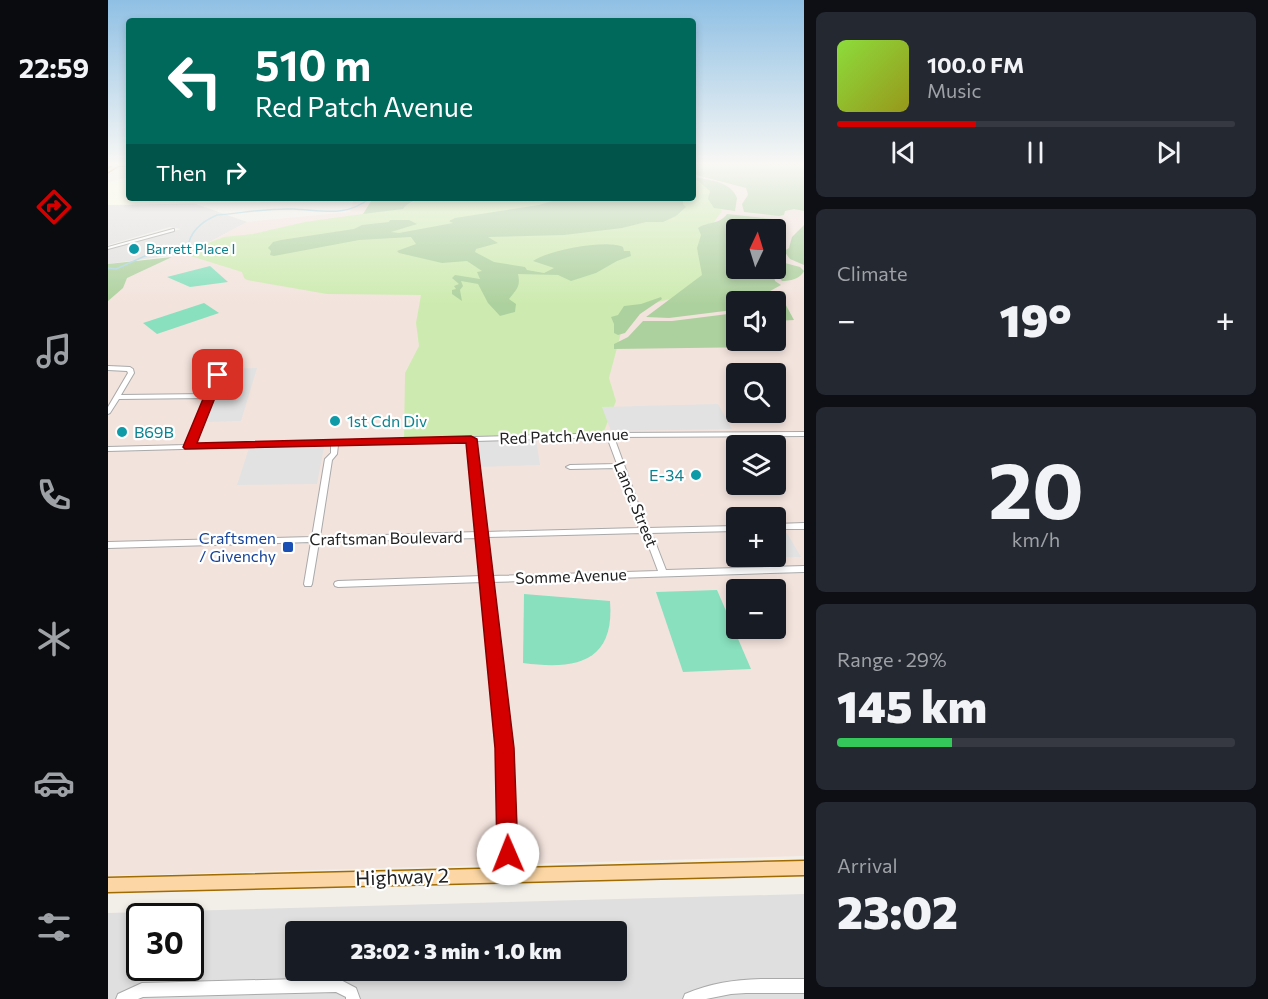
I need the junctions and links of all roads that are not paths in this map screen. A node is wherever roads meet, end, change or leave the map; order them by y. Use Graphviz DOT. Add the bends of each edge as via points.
graph roads {
  1 [pos="174,230"];
  2 [pos="108,248"];
  3 [pos="222,366"];
  4 [pos="108,368"];
  5 [pos="210,396"];
  6 [pos="116,397"];
  7 [pos="108,412"];
  8 [pos="804,434"];
  9 [pos="610,435"];
  10 [pos="471,439"];
  11 [pos="327,443"];
  12 [pos="335,443"];
  13 [pos="189,447"];
  14 [pos="108,449"];
  15 [pos="329,459"];
  16 [pos="620,466"];
  17 [pos="570,467"];
  18 [pos="804,526"];
  19 [pos="786,527"];
  20 [pos="726,528"];
  21 [pos="645,531"];
  22 [pos="483,536"];
  23 [pos="316,540"];
  24 [pos="108,545"];
  25 [pos="804,569"];
  26 [pos="663,573"];
  27 [pos="488,579"];
  28 [pos="308,584"];
  29 [pos="338,584"];
  30 [pos="804,868"];
  31 [pos="508,874"];
  32 [pos="108,885"];
  33 [pos="804,986"];
  34 [pos="123,999"];
  35 [pos="353,999"];
  36 [pos="690,999"];
  1 -- 2 [label="street"];
  3 -- 5 [label="street"];
  4 -- 6 [label="street" via="130,369"];
  5 -- 6 [label="street"];
  5 -- 13 [label="street"];
  6 -- 7 [label="street"];
  8 -- 9 [label="street, Red Patch Avenue"];
  9 -- 10 [label="street, Red Patch Avenue"];
  9 -- 16 [label="street, Lance Street"];
  10 -- 12 [label="street, Red Patch Avenue"];
  10 -- 22 [label="street"];
  11 -- 12 [label="street, Red Patch Avenue"];
  11 -- 13 [label="street, Red Patch Avenue"];
  11 -- 15 [label="street" via="325,455"];
  12 -- 15 [label="street"];
  13 -- 14 [label="street, Red Patch Avenue"];
  15 -- 23 [label="street"];
  16 -- 17 [label="street"];
  16 -- 21 [label="street, Lance Street"];
  18 -- 19 [label="street"];
  20 -- 21 [label="street, Craftsman Boulevard"];
  21 -- 22 [label="street, Craftsman Boulevard"];
  21 -- 26 [label="street, Lance Street"];
  22 -- 23 [label="street, Craftsman Boulevard"];
  22 -- 27 [label="street"];
  23 -- 24 [label="street, Craftsman Boulevard"];
  23 -- 28 [label="street"];
  25 -- 26 [label="street, Somme Avenue"];
  26 -- 27 [label="street, Somme Avenue"];
  27 -- 29 [label="street, Somme Avenue"];
  27 -- 31 [label="street" via="506,767"];
  30 -- 31 [label="main road, Highway 2"];
  31 -- 32 [label="main road, Highway 2"];
  33 -- 36 [label="street" via="706,991"];
  34 -- 35 [label="street" via="142,990 337,985 351,993"];
}
